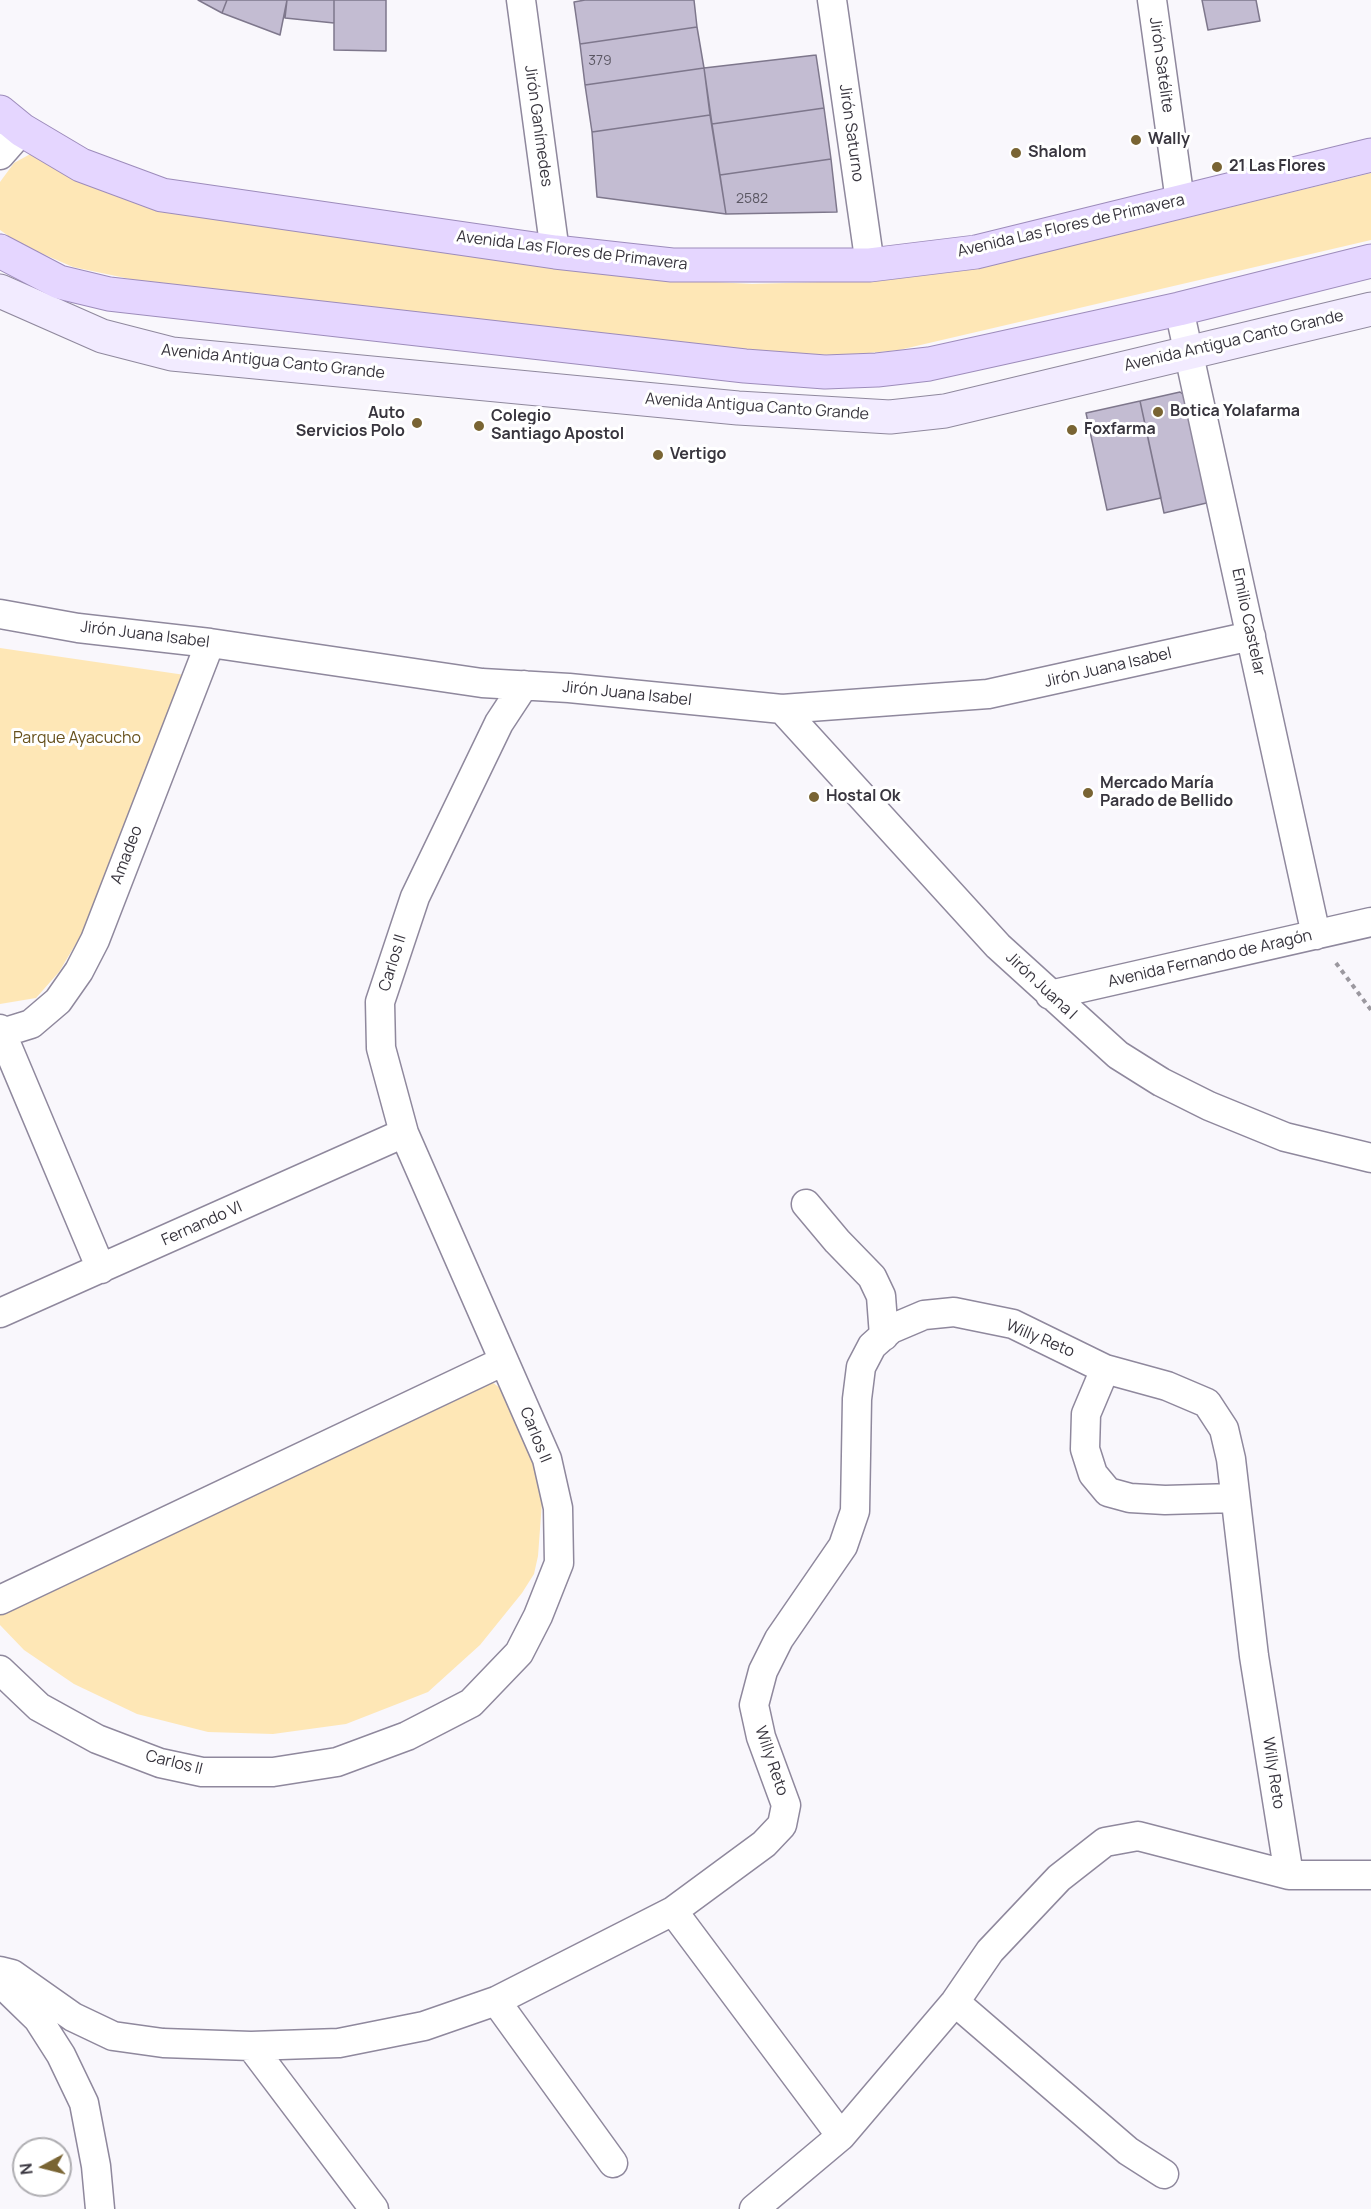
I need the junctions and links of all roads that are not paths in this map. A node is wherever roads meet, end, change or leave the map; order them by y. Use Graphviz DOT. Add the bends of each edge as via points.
graph roads {
  1 [pos="521,0"];
  2 [pos="832,0"];
  3 [pos="1152,0"];
  4 [pos="11,121"];
  5 [pos="0,155"];
  6 [pos="1371,155"];
  7 [pos="1180,201"];
  8 [pos="0,251"];
  9 [pos="555,252"];
  10 [pos="1371,261"];
  11 [pos="870,265"];
  12 [pos="0,291"];
  13 [pos="1179,309"];
  14 [pos="1371,309"];
  15 [pos="1188,351"];
  16 [pos="0,614"];
  17 [pos="1251,636"];
  18 [pos="210,643"];
  19 [pos="524,685"];
  20 [pos="782,710"];
  21 [pos="1371,922"];
  22 [pos="1316,935"];
  23 [pos="1050,995"];
  24 [pos="1,1031"];
  25 [pos="404,1133"];
  26 [pos="1371,1158"];
  27 [pos="806,1204"];
  28 [pos="101,1269"];
  29 [pos="0,1313"];
  30 [pos="884,1336"];
  31 [pos="504,1361"];
  32 [pos="1105,1369"];
  33 [pos="1234,1498"];
  34 [pos="0,1600"];
  35 [pos="0,1670"];
  36 [pos="1289,1875"];
  37 [pos="1371,1875"];
  38 [pos="673,1911"];
  39 [pos="0,1971"];
  40 [pos="0,1982"];
  41 [pos="496,2001"];
  42 [pos="955,2002"];
  43 [pos="251,2046"];
  44 [pos="841,2136"];
  45 [pos="613,2163"];
  46 [pos="1164,2174"];
  47 [pos="366,2206"];
  48 [pos="100,2209"];
  49 [pos="754,2209"];
  1 -- 9 [label="street, Jirón Ganímedes"];
  2 -- 11 [label="street, Jirón Saturno"];
  3 -- 7 [label="street, Jirón Satélite"];
  4 -- 5 [label="street"];
  4 -- 9 [label="main road, Avenida Las Flores de Primavera" via="81,165 162,195"];
  6 -- 7 [label="main road, Avenida Las Flores de Primavera"];
  7 -- 11 [label="main road, Avenida Las Flores de Primavera" via="976,252"];
  8 -- 13 [label="main road" via="59,282 109,294 825,372 929,364"];
  9 -- 11 [label="main road, Avenida Las Flores de Primavera" via="672,265"];
  10 -- 13 [label="main road"];
  12 -- 15 [label="street, Avenida Antigua Canto Grande" via="102,336 172,354 820,414 890,417 945,411"];
  13 -- 15 [label="street, Emilio Castelar"];
  14 -- 15 [label="street, Avenida Antigua Canto Grande"];
  15 -- 17 [label="street, Emilio Castelar"];
  16 -- 18 [label="street, Jirón Juana Isabel" via="78,628"];
  17 -- 20 [label="street, Jirón Juana Isabel" via="988,694"];
  17 -- 22 [label="street, Emilio Castelar"];
  18 -- 19 [label="street, Jirón Juana Isabel" via="482,683"];
  18 -- 24 [label="street, Amadeo" via="79,971 58,1001 31,1024"];
  19 -- 20 [label="street, Jirón Juana Isabel"];
  19 -- 25 [label="street, Carlos II" via="499,723 415,897 380,1002 381,1048"];
  20 -- 23 [label="street, Jirón Juana I" via="998,946"];
  21 -- 22 [label="street, Avenida Fernando de Aragón"];
  22 -- 23 [label="street, Avenida Fernando de Aragón"];
  23 -- 26 [label="street, Jirón Juana I" via="1118,1055 1161,1082 1285,1137"];
  24 -- 28 [label="street"];
  25 -- 28 [label="street, Fernando VI"];
  25 -- 31 [label="street, Carlos II"];
  27 -- 30 [label="street" via="872,1277 881,1296"];
  28 -- 29 [label="street, Fernando VI"];
  30 -- 32 [label="street, Willy Reto" via="924,1315 954,1312 1013,1324"];
  30 -- 38 [label="street, Willy Reto" via="872,1346 861,1367 855,1511 843,1546 779,1639 763,1671 754,1705 761,1737 786,1805 782,1825 764,1844"];
  31 -- 34 [label="street"];
  31 -- 35 [label="street, Carlos II" via="547,1459 558,1508 559,1563 519,1653 471,1703 407,1736 337,1762 273,1772 202,1772 160,1763 97,1739 39,1707"];
  32 -- 33 [label="street, Willy Reto" via="1167,1386 1207,1403 1224,1429"];
  32 -- 33 [label="street" via="1086,1414 1085,1449 1093,1474 1108,1492 1165,1500"];
  33 -- 36 [label="street, Willy Reto" via="1254,1656"];
  36 -- 37 [label="street"];
  36 -- 42 [label="street" via="1138,1836 1105,1842 1059,1878 990,1951"];
  38 -- 41 [label="street"];
  38 -- 44 [label="street"];
  39 -- 43 [label="street" via="12,1974 73,2017 113,2036 163,2043"];
  40 -- 48 [label="street" via="38,2019 84,2103"];
  41 -- 43 [label="street" via="424,2026 339,2043"];
  41 -- 45 [label="street"];
  42 -- 44 [label="street"];
  42 -- 46 [label="street" via="1128,2151"];
  43 -- 47 [label="street"];
  44 -- 49 [label="street"];
}
